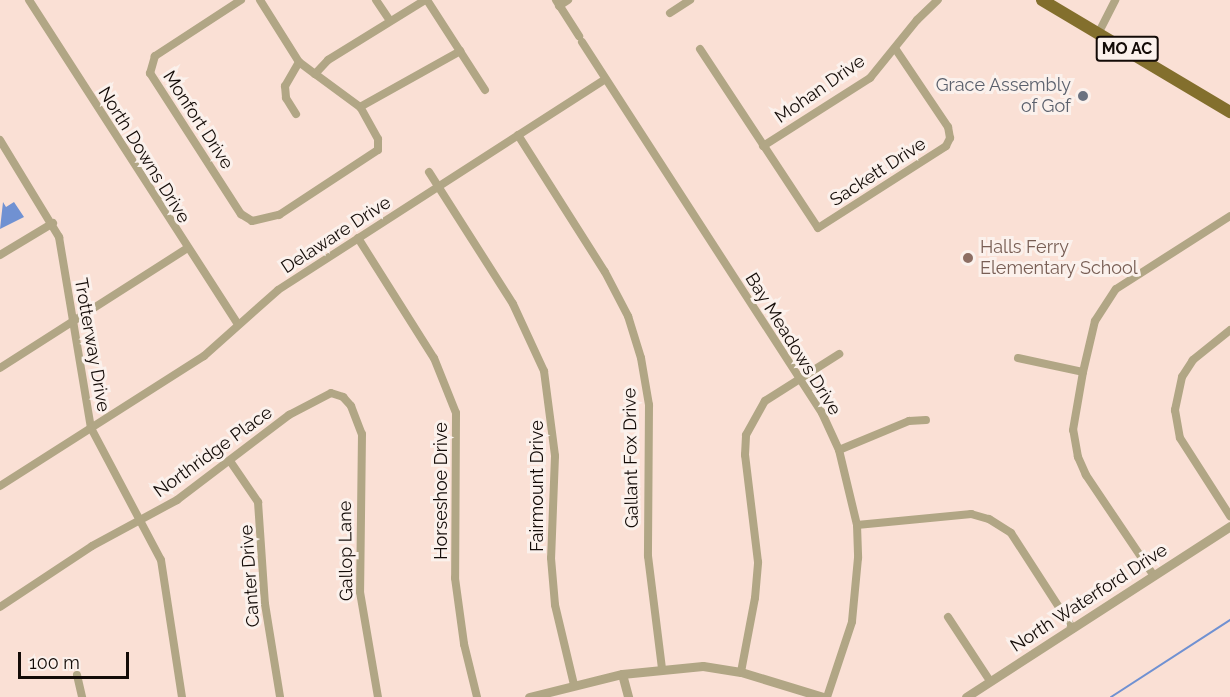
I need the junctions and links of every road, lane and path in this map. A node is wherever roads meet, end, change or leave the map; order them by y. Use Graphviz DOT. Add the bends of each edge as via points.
graph roads {
  1 [pos="29,0"];
  2 [pos="241,0"];
  3 [pos="260,0"];
  4 [pos="376,0"];
  5 [pos="426,0"];
  6 [pos="568,0"];
  7 [pos="690,0"];
  8 [pos="938,0"];
  9 [pos="1042,0"];
  10 [pos="1115,0"];
  11 [pos="557,3"];
  12 [pos="670,13"];
  13 [pos="390,21"];
  14 [pos="1099,32"];
  15 [pos="895,48"];
  16 [pos="700,49"];
  17 [pos="460,51"];
  18 [pos="299,62"];
  19 [pos="315,74"];
  20 [pos="605,79"];
  21 [pos="485,90"];
  22 [pos="360,108"];
  23 [pos="1230,112"];
  24 [pos="296,114"];
  25 [pos="518,135"];
  26 [pos="0,140"];
  27 [pos="763,146"];
  28 [pos="429,172"];
  29 [pos="438,187"];
  30 [pos="1230,216"];
  31 [pos="53,222"];
  32 [pos="358,238"];
  33 [pos="186,249"];
  34 [pos="0,255"];
  35 [pos="74,322"];
  36 [pos="238,324"];
  37 [pos="1230,330"];
  38 [pos="839,354"];
  39 [pos="1018,358"];
  40 [pos="0,368"];
  41 [pos="1083,372"];
  42 [pos="800,379"];
  43 [pos="351,406"];
  44 [pos="926,420"];
  45 [pos="92,428"];
  46 [pos="839,450"];
  47 [pos="230,461"];
  48 [pos="0,486"];
  49 [pos="1230,516"];
  50 [pos="140,520"];
  51 [pos="856,525"];
  52 [pos="1230,526"];
  53 [pos="1154,576"];
  54 [pos="0,607"];
  55 [pos="948,617"];
  56 [pos="1073,629"];
  57 [pos="662,668"];
  58 [pos="741,672"];
  59 [pos="622,674"];
  60 [pos="77,675"];
  61 [pos="990,681"];
  62 [pos="574,685"];
  63 [pos="82,697"];
  64 [pos="182,697"];
  65 [pos="280,697"];
  66 [pos="378,697"];
  67 [pos="477,697"];
  68 [pos="529,697"];
  69 [pos="628,697"];
  70 [pos="823,697"];
  71 [pos="827,697"];
  72 [pos="966,697"];
  1 -- 33 [label="street, North Downs Drive"];
  2 -- 22 [label="street, Monfort Drive" via="154,56 150,74 242,214 252,221 279,215 378,150 378,139"];
  3 -- 18 [label="street"];
  4 -- 13 [label="street"];
  5 -- 13 [label="street"];
  5 -- 17 [label="street"];
  6 -- 11 [label="street"];
  7 -- 12 [label="street"];
  8 -- 15 [label="street, Mohan Drive"];
  9 -- 14 [label="main road, MO AC"];
  10 -- 14 [label="street"];
  11 -- 20 [label="street, Bay Meadows Drive"];
  13 -- 19 [label="street" via="328,60"];
  14 -- 23 [label="main road, MO AC"];
  15 -- 27 [label="street, Mohan Drive" via="870,78"];
  15 -- 27 [label="street, Sackett Drive" via="948,127 950,138 946,146 818,228"];
  16 -- 27 [label="street"];
  17 -- 21 [label="street"];
  17 -- 22 [label="street"];
  18 -- 19 [label="street"];
  18 -- 24 [label="street" via="285,86 286,98"];
  19 -- 22 [label="street"];
  20 -- 25 [label="street, Delaware Drive"];
  20 -- 42 [label="street, Bay Meadows Drive"];
  25 -- 29 [label="street, Delaware Drive"];
  25 -- 57 [label="street, Gallant Fox Drive" via="605,272 628,316 641,358 649,405 648,556"];
  26 -- 31 [label="street, Trotterway Drive"];
  28 -- 29 [label="street, Fairmount Drive"];
  29 -- 32 [label="street, Delaware Drive"];
  29 -- 62 [label="street, Fairmount Drive" via="513,304 544,372 555,456 551,558 555,605"];
  30 -- 41 [label="street" via="1116,289 1095,321"];
  31 -- 34 [label="street"];
  31 -- 35 [label="street, Trotterway Drive"];
  32 -- 36 [label="street, Delaware Drive" via="278,290"];
  32 -- 67 [label="street, Horseshoe Drive" via="434,358 456,413 455,578 464,644"];
  33 -- 35 [label="street"];
  33 -- 36 [label="street, North Downs Drive"];
  35 -- 40 [label="street"];
  35 -- 45 [label="street, Trotterway Drive"];
  36 -- 45 [label="street, Delaware Drive" via="204,356"];
  37 -- 49 [label="street" via="1193,360 1182,377 1175,410 1180,438"];
  38 -- 42 [label="street"];
  39 -- 41 [label="street"];
  41 -- 53 [label="street" via="1073,430 1078,457"];
  42 -- 46 [label="street, Bay Meadows Drive"];
  42 -- 58 [label="street" via="765,401 746,435 758,562"];
  43 -- 47 [label="street, Northridge Place" via="332,393 318,397"];
  43 -- 66 [label="street, Gallop Lane" via="362,434 360,592"];
  44 -- 46 [label="street" via="909,421"];
  45 -- 48 [label="street, Delaware Drive"];
  45 -- 50 [label="street, Trotterway Drive"];
  46 -- 51 [label="street, Bay Meadows Drive"];
  47 -- 50 [label="street, Northridge Place" via="177,500"];
  47 -- 65 [label="street, Canter Drive" via="258,502 267,615"];
  50 -- 54 [label="street, Northridge Place"];
  50 -- 64 [label="street, Trotterway Drive" via="165,573"];
  51 -- 56 [label="street" via="971,514 989,519 1011,533"];
  51 -- 71 [label="street, Bay Meadows Drive" via="858,558 852,622"];
  52 -- 53 [label="street, North Waterford Drive"];
  53 -- 56 [label="street, North Waterford Drive"];
  55 -- 61 [label="street"];
  56 -- 61 [label="street, North Waterford Drive"];
  57 -- 58 [label="street" via="703,666"];
  57 -- 59 [label="street"];
  58 -- 70 [label="street"];
  59 -- 62 [label="street"];
  59 -- 69 [label="street"];
  60 -- 63 [label="street"];
  61 -- 72 [label="street, North Waterford Drive"];
  62 -- 68 [label="street"];
}
